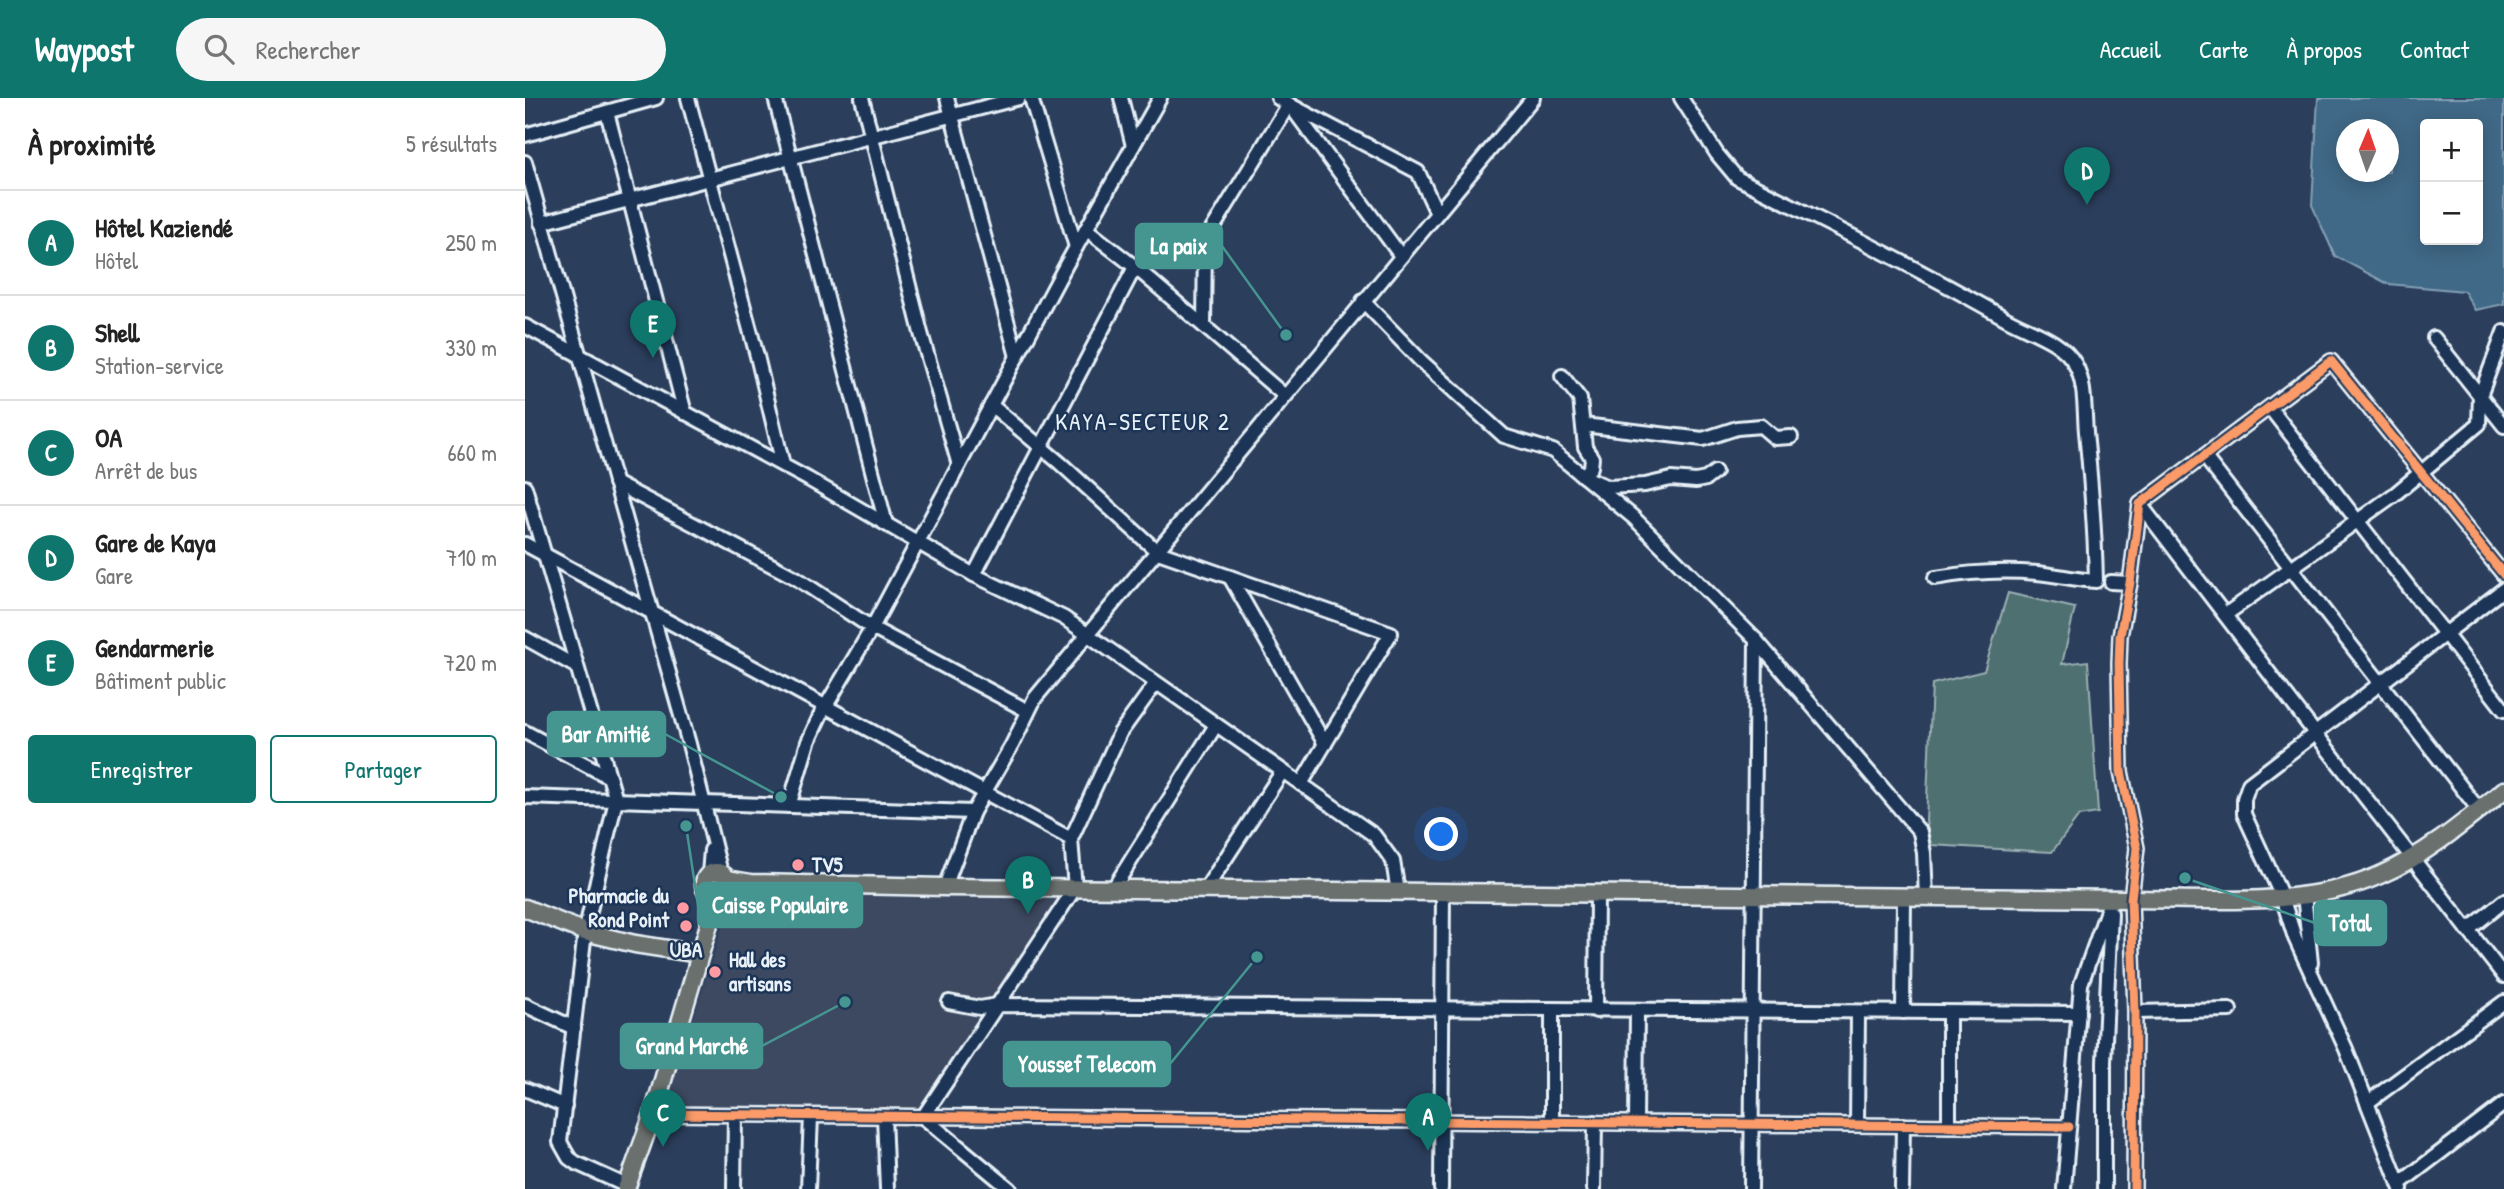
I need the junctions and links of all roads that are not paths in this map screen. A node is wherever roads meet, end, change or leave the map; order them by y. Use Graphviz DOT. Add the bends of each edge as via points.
graph roads {
  1 [pos="656,98"];
  2 [pos="688,98"];
  3 [pos="775,98"];
  4 [pos="862,98"];
  5 [pos="947,98"];
  6 [pos="1019,98"];
  7 [pos="1031,98"];
  8 [pos="1121,98"];
  9 [pos="1160,98"];
  10 [pos="1533,98"];
  11 [pos="1681,98"];
  12 [pos="1286,100"];
  13 [pos="607,112"];
  14 [pos="952,116"];
  15 [pos="525,135"];
  16 [pos="872,137"];
  17 [pos="1133,146"];
  18 [pos="791,158"];
  19 [pos="525,162"];
  20 [pos="709,179"];
  21 [pos="630,200"];
  22 [pos="1435,209"];
  23 [pos="541,223"];
  24 [pos="1086,229"];
  25 [pos="1076,247"];
  26 [pos="1401,256"];
  27 [pos="1135,267"];
  28 [pos="1363,301"];
  29 [pos="525,326"];
  30 [pos="1204,326"];
  31 [pos="2504,332"];
  32 [pos="2434,338"];
  33 [pos="578,355"];
  34 [pos="1017,357"];
  35 [pos="1562,376"];
  36 [pos="1285,396"];
  37 [pos="2480,396"];
  38 [pos="992,405"];
  39 [pos="2270,408"];
  40 [pos="685,413"];
  41 [pos="1583,425"];
  42 [pos="2504,426"];
  43 [pos="1791,437"];
  44 [pos="1041,447"];
  45 [pos="2204,456"];
  46 [pos="783,466"];
  47 [pos="959,466"];
  48 [pos="2422,471"];
  49 [pos="1715,472"];
  50 [pos="1583,476"];
  51 [pos="615,483"];
  52 [pos="525,487"];
  53 [pos="2140,504"];
  54 [pos="2357,521"];
  55 [pos="886,524"];
  56 [pos="918,543"];
  57 [pos="525,544"];
  58 [pos="1158,552"];
  59 [pos="544,554"];
  60 [pos="2291,568"];
  61 [pos="974,575"];
  62 [pos="2504,575"];
  63 [pos="1230,577"];
  64 [pos="1935,578"];
  65 [pos="2111,582"];
  66 [pos="2130,583"];
  67 [pos="2504,589"];
  68 [pos="652,612"];
  69 [pos="2224,615"];
  70 [pos="872,628"];
  71 [pos="2445,634"];
  72 [pos="1088,635"];
  73 [pos="525,638"];
  74 [pos="1756,640"];
  75 [pos="577,667"];
  76 [pos="1156,683"];
  77 [pos="2381,683"];
  78 [pos="825,707"];
  79 [pos="2504,710"];
  80 [pos="1028,711"];
  81 [pos="1216,725"];
  82 [pos="525,732"];
  83 [pos="2315,733"];
  84 [pos="1325,744"];
  85 [pos="1282,772"];
  86 [pos="609,777"];
  87 [pos="1301,784"];
  88 [pos="2504,790"];
  89 [pos="983,791"];
  90 [pos="525,797"];
  91 [pos="616,800"];
  92 [pos="704,803"];
  93 [pos="789,806"];
  94 [pos="2479,810"];
  95 [pos="972,812"];
  96 [pos="1072,839"];
  97 [pos="2413,859"];
  98 [pos="719,884"];
  99 [pos="945,887"];
  100 [pos="1075,888"];
  101 [pos="1113,888"];
  102 [pos="1205,890"];
  103 [pos="1398,892"];
  104 [pos="1443,892"];
  105 [pos="1597,894"];
  106 [pos="2304,894"];
  107 [pos="1755,895"];
  108 [pos="1904,897"];
  109 [pos="1926,897"];
  110 [pos="2282,897"];
  111 [pos="2131,899"];
  112 [pos="2110,900"];
  113 [pos="2504,901"];
  114 [pos="525,908"];
  115 [pos="2467,930"];
  116 [pos="585,932"];
  117 [pos="700,954"];
  118 [pos="2312,971"];
  119 [pos="2504,975"];
  120 [pos="949,1002"];
  121 [pos="2504,1002"];
  122 [pos="525,1005"];
  123 [pos="997,1005"];
  124 [pos="1442,1008"];
  125 [pos="2230,1010"];
  126 [pos="1552,1011"];
  127 [pos="1596,1011"];
  128 [pos="1637,1011"];
  129 [pos="1754,1012"];
  130 [pos="1858,1012"];
  131 [pos="1903,1012"];
  132 [pos="2135,1012"];
  133 [pos="1949,1013"];
  134 [pos="2079,1013"];
  135 [pos="574,1028"];
  136 [pos="525,1089"];
  137 [pos="2367,1103"];
  138 [pos="2504,1104"];
  139 [pos="565,1106"];
  140 [pos="653,1114"];
  141 [pos="735,1115"];
  142 [pos="811,1116"];
  143 [pos="884,1116"];
  144 [pos="923,1116"];
  145 [pos="1441,1121"];
  146 [pos="1552,1122"];
  147 [pos="1595,1122"];
  148 [pos="1636,1123"];
  149 [pos="1752,1124"];
  150 [pos="1857,1125"];
  151 [pos="1903,1125"];
  152 [pos="1949,1126"];
  153 [pos="2069,1127"];
  154 [pos="626,1187"];
  155 [pos="2400,1187"];
  156 [pos="734,1189"];
  157 [pos="808,1189"];
  158 [pos="887,1189"];
  159 [pos="1010,1189"];
  160 [pos="1441,1189"];
  161 [pos="1594,1189"];
  162 [pos="1751,1189"];
  163 [pos="1902,1189"];
  164 [pos="2064,1189"];
  165 [pos="2104,1189"];
  166 [pos="2134,1189"];
  1 -- 13 [label="street"];
  2 -- 20 [label="street"];
  3 -- 18 [label="street"];
  4 -- 16 [label="street"];
  5 -- 14 [label="street"];
  6 -- 14 [label="street"];
  7 -- 25 [label="street"];
  8 -- 17 [label="street"];
  9 -- 17 [label="street"];
  10 -- 26 [label="street"];
  11 -- 64 [label="street" via="1737,178 2056,342 2075,364 2083,391 2094,502 2096,581 2028,572 1972,572"];
  12 -- 22 [label="street" via="1418,172"];
  12 -- 26 [label="street"];
  12 -- 30 [label="street" via="1205,241"];
  13 -- 15 [label="street"];
  13 -- 21 [label="street"];
  14 -- 16 [label="street"];
  14 -- 34 [label="street"];
  16 -- 18 [label="street"];
  16 -- 47 [label="street"];
  17 -- 24 [label="street"];
  18 -- 20 [label="street"];
  18 -- 55 [label="street"];
  19 -- 23 [label="street"];
  20 -- 21 [label="street"];
  20 -- 46 [label="street"];
  21 -- 23 [label="street"];
  21 -- 40 [label="street"];
  23 -- 33 [label="street"];
  24 -- 25 [label="street"];
  24 -- 27 [label="street"];
  25 -- 34 [label="street"];
  26 -- 28 [label="street"];
  27 -- 30 [label="street"];
  27 -- 44 [label="street"];
  28 -- 36 [label="street"];
  28 -- 50 [label="street" via="1504,436 1553,451"];
  29 -- 33 [label="street"];
  30 -- 36 [label="street"];
  31 -- 37 [label="street"];
  32 -- 37 [label="street"];
  33 -- 40 [label="street"];
  33 -- 51 [label="street"];
  34 -- 38 [label="street"];
  35 -- 41 [label="street" via="1580,399"];
  36 -- 58 [label="street"];
  37 -- 42 [label="street"];
  37 -- 48 [label="street" via="2479,424"];
  38 -- 44 [label="street"];
  38 -- 47 [label="street"];
  39 -- 45 [label="street"];
  39 -- 48 [label="street" via="2331,361"];
  39 -- 54 [label="street"];
  40 -- 46 [label="street"];
  41 -- 43 [label="street" via="1703,439 1761,426 1775,438"];
  41 -- 50 [label="street" via="1585,447 1592,458"];
  44 -- 58 [label="street"];
  44 -- 61 [label="street"];
  45 -- 53 [label="street"];
  45 -- 60 [label="street"];
  46 -- 55 [label="street"];
  47 -- 56 [label="street"];
  48 -- 54 [label="street"];
  48 -- 62 [label="street"];
  49 -- 50 [label="street" via="1696,481 1671,479 1608,487"];
  50 -- 74 [label="street" via="1633,517"];
  51 -- 68 [label="street"];
  51 -- 70 [label="street" via="796,578"];
  52 -- 59 [label="street"];
  53 -- 66 [label="street"];
  53 -- 69 [label="street"];
  54 -- 60 [label="street"];
  54 -- 71 [label="street"];
  55 -- 56 [label="street"];
  56 -- 61 [label="street"];
  56 -- 70 [label="street"];
  57 -- 59 [label="street"];
  58 -- 63 [label="street"];
  58 -- 72 [label="street"];
  59 -- 68 [label="street"];
  59 -- 75 [label="street"];
  60 -- 69 [label="street"];
  60 -- 77 [label="street"];
  61 -- 72 [label="street" via="1064,618"];
  63 -- 84 [label="street"];
  63 -- 84 [label="street" via="1391,633"];
  65 -- 66 [label="street"];
  66 -- 111 [label="street" via="2119,664 2122,771 2137,842"];
  67 -- 71 [label="street"];
  68 -- 78 [label="street"];
  68 -- 92 [label="street"];
  69 -- 83 [label="street"];
  70 -- 78 [label="street"];
  70 -- 80 [label="street"];
  71 -- 77 [label="street"];
  71 -- 79 [label="street"];
  72 -- 76 [label="street"];
  72 -- 80 [label="street"];
  73 -- 75 [label="street"];
  74 -- 107 [label="street"];
  74 -- 109 [label="street" via="1920,832"];
  75 -- 86 [label="street"];
  76 -- 81 [label="street"];
  76 -- 96 [label="street" via="1120,733"];
  77 -- 83 [label="street"];
  77 -- 94 [label="street"];
  78 -- 89 [label="street"];
  78 -- 93 [label="street"];
  80 -- 89 [label="street"];
  81 -- 85 [label="street"];
  81 -- 101 [label="street"];
  82 -- 86 [label="street"];
  83 -- 97 [label="street"];
  83 -- 110 [label="street" via="2249,784 2244,799 2243,814"];
  84 -- 87 [label="street"];
  85 -- 87 [label="street"];
  85 -- 102 [label="street"];
  86 -- 91 [label="street"];
  87 -- 103 [label="street" via="1374,835 1393,861"];
  88 -- 94 [label="main road"];
  89 -- 95 [label="street"];
  89 -- 96 [label="street"];
  90 -- 91 [label="street"];
  91 -- 92 [label="street"];
  91 -- 116 [label="street"];
  92 -- 93 [label="street"];
  92 -- 98 [label="street"];
  93 -- 95 [label="street"];
  94 -- 97 [label="main road"];
  95 -- 99 [label="street"];
  96 -- 100 [label="street"];
  97 -- 106 [label="main road" via="2357,884"];
  97 -- 115 [label="street"];
  98 -- 99 [label="main road"];
  98 -- 117 [label="main road"];
  99 -- 100 [label="main road"];
  100 -- 101 [label="main road"];
  100 -- 123 [label="street"];
  101 -- 102 [label="main road"];
  102 -- 103 [label="main road"];
  103 -- 104 [label="main road"];
  104 -- 105 [label="main road"];
  104 -- 124 [label="street"];
  105 -- 107 [label="main road"];
  105 -- 127 [label="street"];
  106 -- 110 [label="main road"];
  106 -- 118 [label="street"];
  107 -- 108 [label="main road"];
  107 -- 129 [label="street"];
  108 -- 109 [label="main road"];
  108 -- 131 [label="street"];
  109 -- 112 [label="main road"];
  110 -- 111 [label="main road"];
  110 -- 118 [label="street" via="2289,924"];
  111 -- 112 [label="main road"];
  111 -- 132 [label="street"];
  112 -- 134 [label="street" via="2081,984"];
  112 -- 165 [label="street"];
  113 -- 115 [label="street"];
  114 -- 116 [label="main road"];
  115 -- 119 [label="street"];
  116 -- 117 [label="main road"];
  116 -- 135 [label="street"];
  117 -- 140 [label="main road"];
  118 -- 137 [label="street"];
  120 -- 123 [label="street" via="980,1008"];
  121 -- 137 [label="street"];
  122 -- 135 [label="street"];
  123 -- 124 [label="street"];
  123 -- 144 [label="street"];
  124 -- 126 [label="street"];
  124 -- 145 [label="street"];
  125 -- 132 [label="street"];
  126 -- 127 [label="street"];
  126 -- 146 [label="street"];
  127 -- 128 [label="street"];
  128 -- 129 [label="street"];
  128 -- 148 [label="street"];
  129 -- 130 [label="street"];
  129 -- 149 [label="street"];
  130 -- 131 [label="street"];
  130 -- 150 [label="street"];
  131 -- 133 [label="street"];
  132 -- 166 [label="street"];
  133 -- 134 [label="street"];
  133 -- 152 [label="street"];
  134 -- 153 [label="street"];
  135 -- 139 [label="street"];
  136 -- 139 [label="street"];
  137 -- 155 [label="street"];
  138 -- 155 [label="street"];
  139 -- 154 [label="street" via="560,1142 569,1158"];
  140 -- 141 [label="street"];
  140 -- 154 [label="main road"];
  141 -- 142 [label="street"];
  141 -- 156 [label="street"];
  142 -- 143 [label="street"];
  142 -- 157 [label="street"];
  143 -- 144 [label="street"];
  143 -- 158 [label="street"];
  144 -- 145 [label="street"];
  144 -- 159 [label="street"];
  145 -- 146 [label="street"];
  145 -- 160 [label="street"];
  146 -- 147 [label="street"];
  147 -- 148 [label="street"];
  147 -- 161 [label="street"];
  148 -- 149 [label="street"];
  149 -- 150 [label="street"];
  149 -- 162 [label="street"];
  150 -- 151 [label="street"];
  151 -- 152 [label="street"];
  151 -- 163 [label="street"];
  152 -- 153 [label="street"];
  153 -- 164 [label="street"];
}
